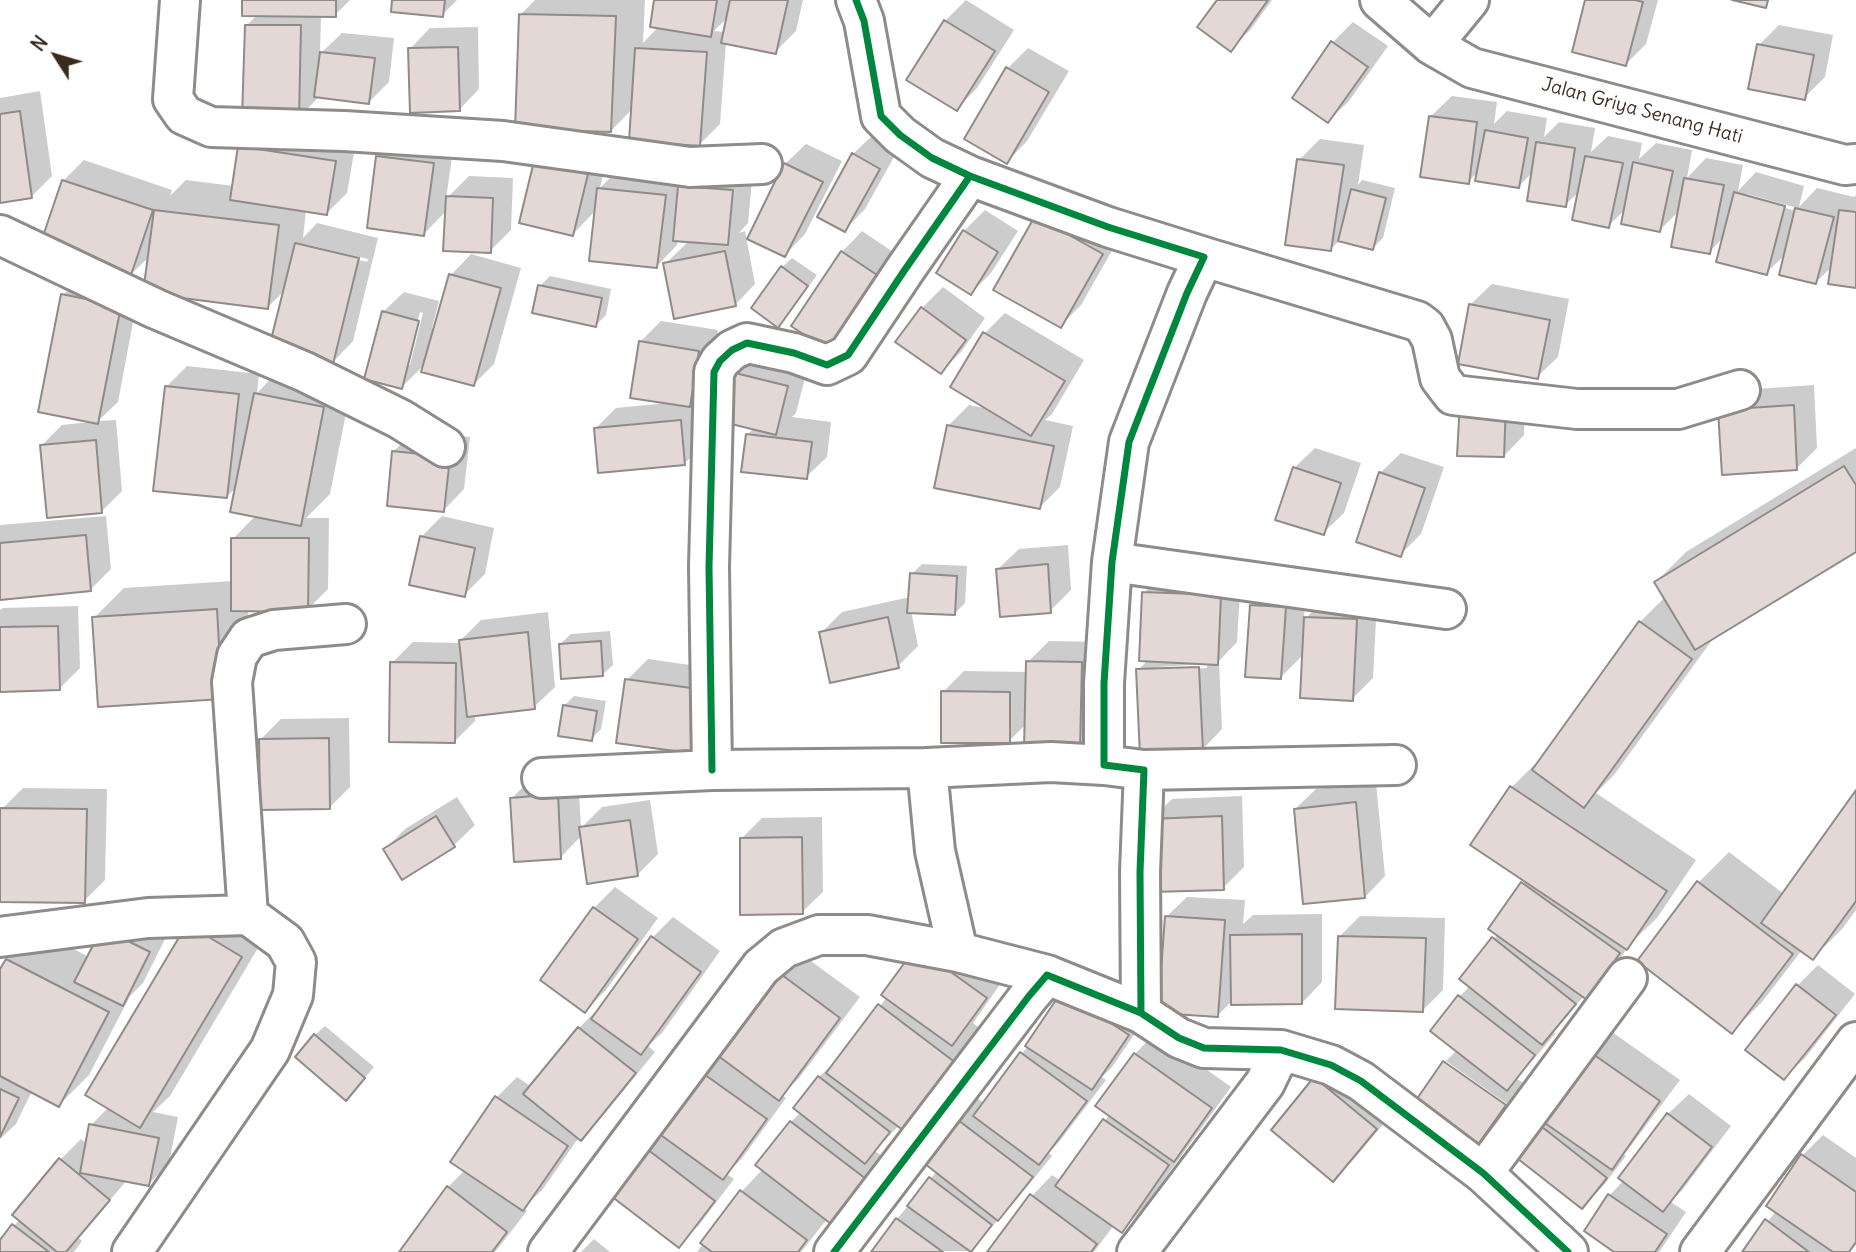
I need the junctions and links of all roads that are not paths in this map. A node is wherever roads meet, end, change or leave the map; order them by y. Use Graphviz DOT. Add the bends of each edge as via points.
graph roads {
  1 [pos="180,0"];
  2 [pos="856,0"];
  3 [pos="1380,0"];
  4 [pos="1469,0"];
  5 [pos="1432,45"];
  6 [pos="762,164"];
  7 [pos="1856,164"];
  8 [pos="970,176"];
  9 [pos="0,235"];
  10 [pos="1204,257"];
  11 [pos="1740,390"];
  12 [pos="445,447"];
  13 [pos="1112,562"];
  14 [pos="1446,609"];
  15 [pos="346,624"];
  16 [pos="1104,765"];
  17 [pos="1396,765"];
  18 [pos="927,768"];
  19 [pos="712,770"];
  20 [pos="1144,770"];
  21 [pos="542,778"];
  22 [pos="248,915"];
  23 [pos="0,937"];
  24 [pos="958,952"];
  25 [pos="1047,975"];
  26 [pos="1627,978"];
  27 [pos="1141,1013"];
  28 [pos="1856,1042"];
  29 [pos="1281,1050"];
  30 [pos="1483,1173"];
  31 [pos="132,1252"];
  32 [pos="548,1252"];
  33 [pos="834,1252"];
  34 [pos="1137,1252"];
  35 [pos="1568,1252"];
  36 [pos="1700,1252"];
  1 -- 6 [label="street" via="173,99 184,115 211,127 503,141 690,167"];
  2 -- 8 [label="street" via="864,20 881,117 932,158"];
  3 -- 5 [label="street, Jalan Griya Senang Hati"];
  4 -- 5 [label="street"];
  5 -- 7 [label="street, Jalan Griya Senang Hati" via="1472,68 1845,165"];
  8 -- 10 [label="street"];
  8 -- 19 [label="street" via="848,355 827,365 747,343 732,350 714,372 709,567"];
  9 -- 12 [label="street" via="156,309 305,372"];
  10 -- 11 [label="street" via="1418,321 1432,340 1440,378 1453,395 1577,410 1678,409"];
  10 -- 13 [label="street" via="1129,442"];
  13 -- 14 [label="street"];
  13 -- 16 [label="street"];
  15 -- 22 [label="street" via="274,630 249,638 237,656 232,682"];
  16 -- 18 [label="street" via="1051,762"];
  16 -- 20 [label="street"];
  17 -- 20 [label="street"];
  18 -- 19 [label="street"];
  18 -- 24 [label="street" via="936,851"];
  19 -- 21 [label="street"];
  20 -- 27 [label="street"];
  22 -- 23 [label="street" via="148,918"];
  22 -- 31 [label="street" via="285,942 296,962 293,995 271,1050"];
  24 -- 25 [label="street"];
  24 -- 32 [label="street" via="867,935 819,936 784,948 761,967"];
  25 -- 27 [label="street"];
  25 -- 33 [label="street"];
  26 -- 30 [label="street"];
  27 -- 29 [label="street" via="1179,1038 1205,1048"];
  28 -- 36 [label="street"];
  29 -- 30 [label="street" via="1331,1065 1361,1081"];
  29 -- 34 [label="street" via="1265,1083"];
  30 -- 35 [label="street"];
}
